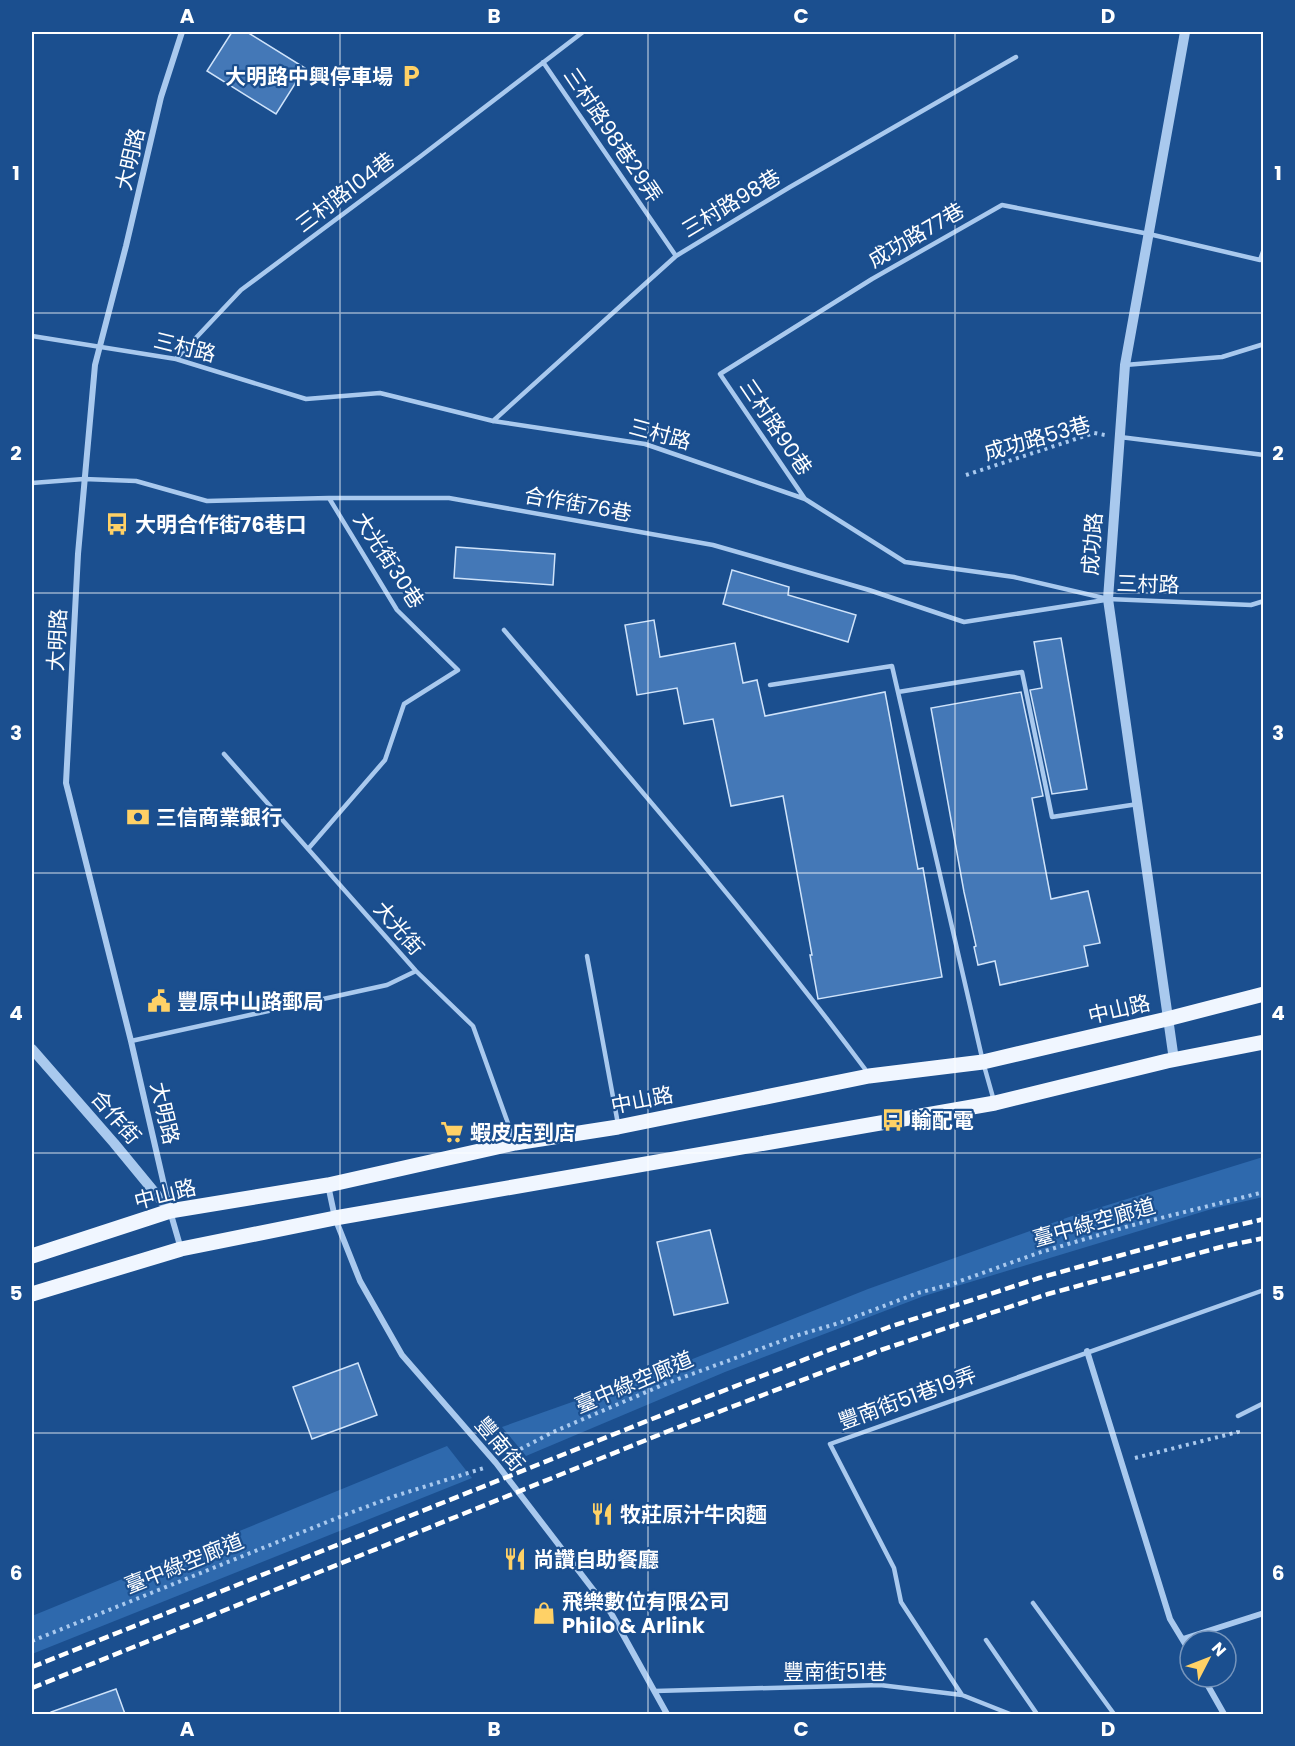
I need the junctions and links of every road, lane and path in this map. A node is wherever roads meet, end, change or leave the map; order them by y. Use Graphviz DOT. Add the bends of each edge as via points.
graph roads {
  1 [pos="182,32"];
  2 [pos="583,32"];
  3 [pos="1185,32"];
  4 [pos="1016,57"];
  5 [pos="543,62"];
  6 [pos="1149,234"];
  7 [pos="1263,249"];
  8 [pos="676,256"];
  9 [pos="32,336"];
  10 [pos="1263,344"];
  11 [pos="99,348"];
  12 [pos="176,359"];
  13 [pos="1125,365"];
  14 [pos="720,374"];
  15 [pos="493,421"];
  16 [pos="1118,437"];
  17 [pos="1263,455"];
  18 [pos="966,475"];
  19 [pos="84,479"];
  20 [pos="32,483"];
  21 [pos="329,498"];
  22 [pos="805,499"];
  23 [pos="1108,599"];
  24 [pos="1263,601"];
  25 [pos="504,630"];
  26 [pos="770,685"];
  27 [pos="898,692"];
  28 [pos="224,754"];
  29 [pos="1138,804"];
  30 [pos="308,849"];
  31 [pos="587,956"];
  32 [pos="416,971"];
  33 [pos="1263,994"];
  34 [pos="1167,1019"];
  35 [pos="131,1041"];
  36 [pos="1263,1042"];
  37 [pos="32,1049"];
  38 [pos="1174,1060"];
  39 [pos="983,1062"];
  40 [pos="869,1076"];
  41 [pos="995,1103"];
  42 [pos="618,1127"];
  43 [pos="515,1143"];
  44 [pos="328,1185"];
  45 [pos="1263,1192"];
  46 [pos="170,1211"];
  47 [pos="335,1218"];
  48 [pos="181,1249"];
  49 [pos="32,1256"];
  50 [pos="1263,1290"];
  51 [pos="32,1294"];
  52 [pos="1087,1351"];
  53 [pos="1263,1403"];
  54 [pos="1238,1416"];
  55 [pos="1122,1461"];
  56 [pos="496,1463"];
  57 [pos="1033,1603"];
  58 [pos="1263,1613"];
  59 [pos="1214,1629"];
  60 [pos="1178,1631"];
  61 [pos="986,1640"];
  62 [pos="32,1641"];
  63 [pos="1210,1689"];
  64 [pos="655,1691"];
  65 [pos="962,1695"];
  66 [pos="667,1714"];
  67 [pos="1010,1714"];
  68 [pos="1037,1714"];
  69 [pos="1114,1714"];
  70 [pos="1224,1714"];
  1 -- 11 [label="street, 大明路" via="161,97"];
  2 -- 5 [label="lane, 三村路104巷"];
  3 -- 6 [label="street, 成功路"];
  4 -- 8 [label="lane, 三村路98巷"];
  5 -- 8 [label="lane, 三村路98巷29弄"];
  5 -- 12 [label="lane, 三村路104巷" via="241,290"];
  6 -- 7 [label="lane, 成功路77巷" via="1260,260"];
  6 -- 13 [label="street, 成功路"];
  6 -- 14 [label="lane, 成功路77巷" via="1002,205 872,279"];
  8 -- 15 [label="lane, 三村路98巷"];
  9 -- 11 [label="lane, 三村路"];
  10 -- 13 [label="lane" via="1222,357"];
  11 -- 12 [label="lane, 三村路"];
  11 -- 19 [label="street, 大明路"];
  12 -- 15 [label="lane, 三村路" via="306,399 380,393"];
  13 -- 16 [label="street, 成功路"];
  14 -- 22 [label="lane, 三村路90巷"];
  15 -- 22 [label="lane, 三村路" via="645,444"];
  16 -- 17 [label="lane"];
  16 -- 18 [label="path, 成功路53巷" via="1094,433"];
  16 -- 23 [label="street, 成功路"];
  19 -- 20 [label="lane, 合作街76巷"];
  19 -- 21 [label="lane, 合作街76巷" via="136,481 207,501"];
  19 -- 35 [label="street, 大明路" via="66,783"];
  21 -- 23 [label="lane, 合作街76巷" via="449,498 713,545 964,622"];
  21 -- 30 [label="lane, 大光街30巷" via="397,610 458,670 404,704 385,760"];
  22 -- 23 [label="lane, 三村路" via="904,562 1014,577"];
  23 -- 24 [label="lane, 三村路" via="1251,605"];
  23 -- 29 [label="street, 成功路"];
  25 -- 40 [label="lane" via="663,815"];
  26 -- 27 [label="lane" via="892,666"];
  27 -- 29 [label="lane" via="1022,672 1052,817"];
  27 -- 39 [label="lane"];
  28 -- 30 [label="lane, 大光街"];
  29 -- 34 [label="street, 成功路"];
  30 -- 32 [label="lane, 大光街"];
  31 -- 42 [label="lane"];
  32 -- 35 [label="lane" via="387,985"];
  32 -- 43 [label="lane, 大光街" via="473,1026"];
  33 -- 34 [label="main road, 中山路"];
  34 -- 38 [label="street, 成功路"];
  34 -- 39 [label="main road, 中山路"];
  35 -- 46 [label="street, 大明路"];
  36 -- 38 [label="main road"];
  37 -- 46 [label="street, 合作街"];
  38 -- 41 [label="main road"];
  39 -- 40 [label="main road, 中山路"];
  39 -- 41 [label="lane"];
  40 -- 42 [label="main road, 中山路"];
  41 -- 47 [label="main road"];
  42 -- 43 [label="main road, 中山路"];
  43 -- 44 [label="main road, 中山路"];
  44 -- 46 [label="main road, 中山路"];
  44 -- 47 [label="street, 豐南街"];
  45 -- 56 [label="path, 臺中綠空廊道" via="1038,1252 764,1347 553,1432"];
  46 -- 48 [label="street, 大明路"];
  46 -- 49 [label="main road, 中山路"];
  47 -- 48 [label="main road"];
  47 -- 56 [label="street, 豐南街" via="360,1281 402,1356"];
  48 -- 51 [label="main road"];
  50 -- 52 [label="lane, 豐南街51巷19弄"];
  52 -- 55 [label="street"];
  52 -- 65 [label="lane, 豐南街51巷19弄" via="831,1443 894,1568 901,1602"];
  53 -- 54 [label="lane"];
  54 -- 55 [label="path" via="1238,1432"];
  55 -- 60 [label="street" via="1170,1619"];
  56 -- 62 [label="path, 臺中綠空廊道" via="347,1514"];
  56 -- 64 [label="street, 豐南街" via="611,1613"];
  57 -- 69 [label="lane"];
  58 -- 59 [label="street"];
  61 -- 68 [label="lane"];
  63 -- 70 [label="street"];
  64 -- 65 [label="lane, 豐南街51巷" via="880,1686"];
  64 -- 66 [label="street, 豐南街"];
  65 -- 67 [label="lane, 豐南街51巷"];
}
